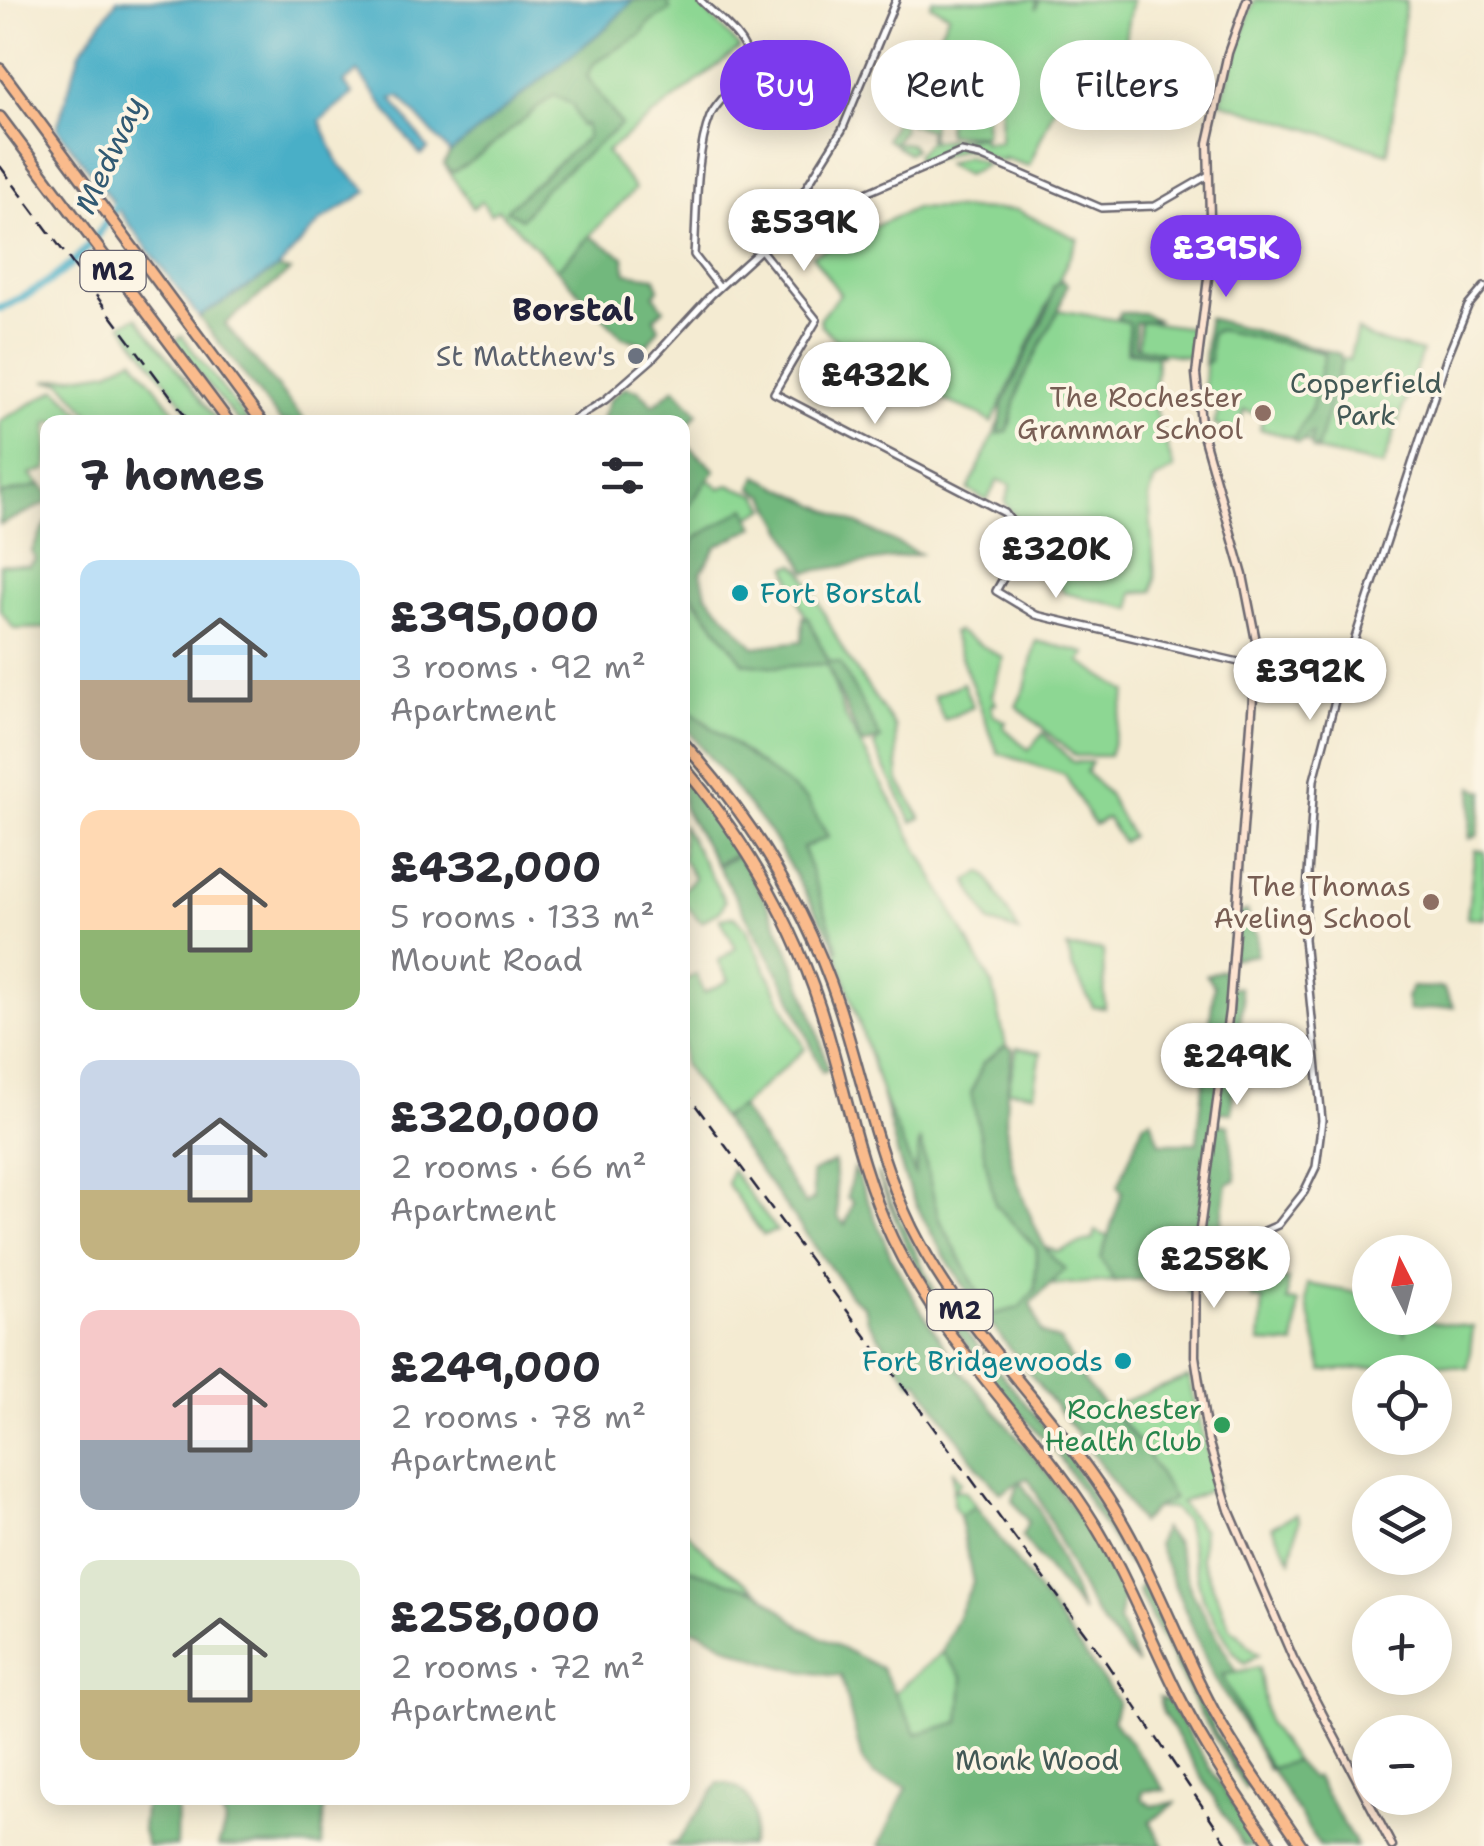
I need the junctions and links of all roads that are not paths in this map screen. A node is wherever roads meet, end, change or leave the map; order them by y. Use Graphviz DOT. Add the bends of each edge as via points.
graph roads {
  1 [pos="700,0"];
  2 [pos="896,0"];
  3 [pos="1247,0"];
  4 [pos="0,70"];
  5 [pos="0,117"];
  6 [pos="1207,180"];
  7 [pos="776,236"];
  8 [pos="761,250"];
  9 [pos="1484,286"];
  10 [pos="719,287"];
  11 [pos="225,415"];
  12 [pos="257,415"];
  13 [pos="581,415"];
  14 [pos="1256,666"];
  15 [pos="690,751"];
  16 [pos="690,775"];
  17 [pos="1201,1239"];
  18 [pos="1272,1846"];
  19 [pos="1302,1846"];
  20 [pos="1392,1846"];
  1 -- 10 [label="street" via="748,60 706,129 694,256"];
  2 -- 7 [label="street" via="842,130"];
  3 -- 6 [label="main road" via="1216,101"];
  4 -- 12 [label="highway, M2"];
  5 -- 11 [label="highway, M2"];
  6 -- 7 [label="street" via="1147,208 1099,208 962,152"];
  6 -- 14 [label="main road" via="1211,255 1197,397 1248,595"];
  7 -- 8 [label="street"];
  8 -- 10 [label="street"];
  8 -- 14 [label="street" via="816,318 774,393 1006,513 1023,533 1024,546 996,592 1036,615"];
  9 -- 17 [label="street" via="1467,308 1446,360 1314,778 1304,939 1322,1120 1316,1167 1278,1225 1248,1238"];
  10 -- 13 [label="street" via="651,360"];
  14 -- 17 [label="main road" via="1229,1011"];
  15 -- 19 [label="highway, M2" via="751,826 806,922 837,1000 888,1173 931,1264 977,1334 1108,1498 1211,1705"];
  16 -- 18 [label="highway, M2" via="743,844 789,928 821,1009 873,1192 915,1282 964,1357 1091,1518 1192,1722"];
  17 -- 20 [label="main road" via="1196,1356 1215,1468 1287,1645"];
}
